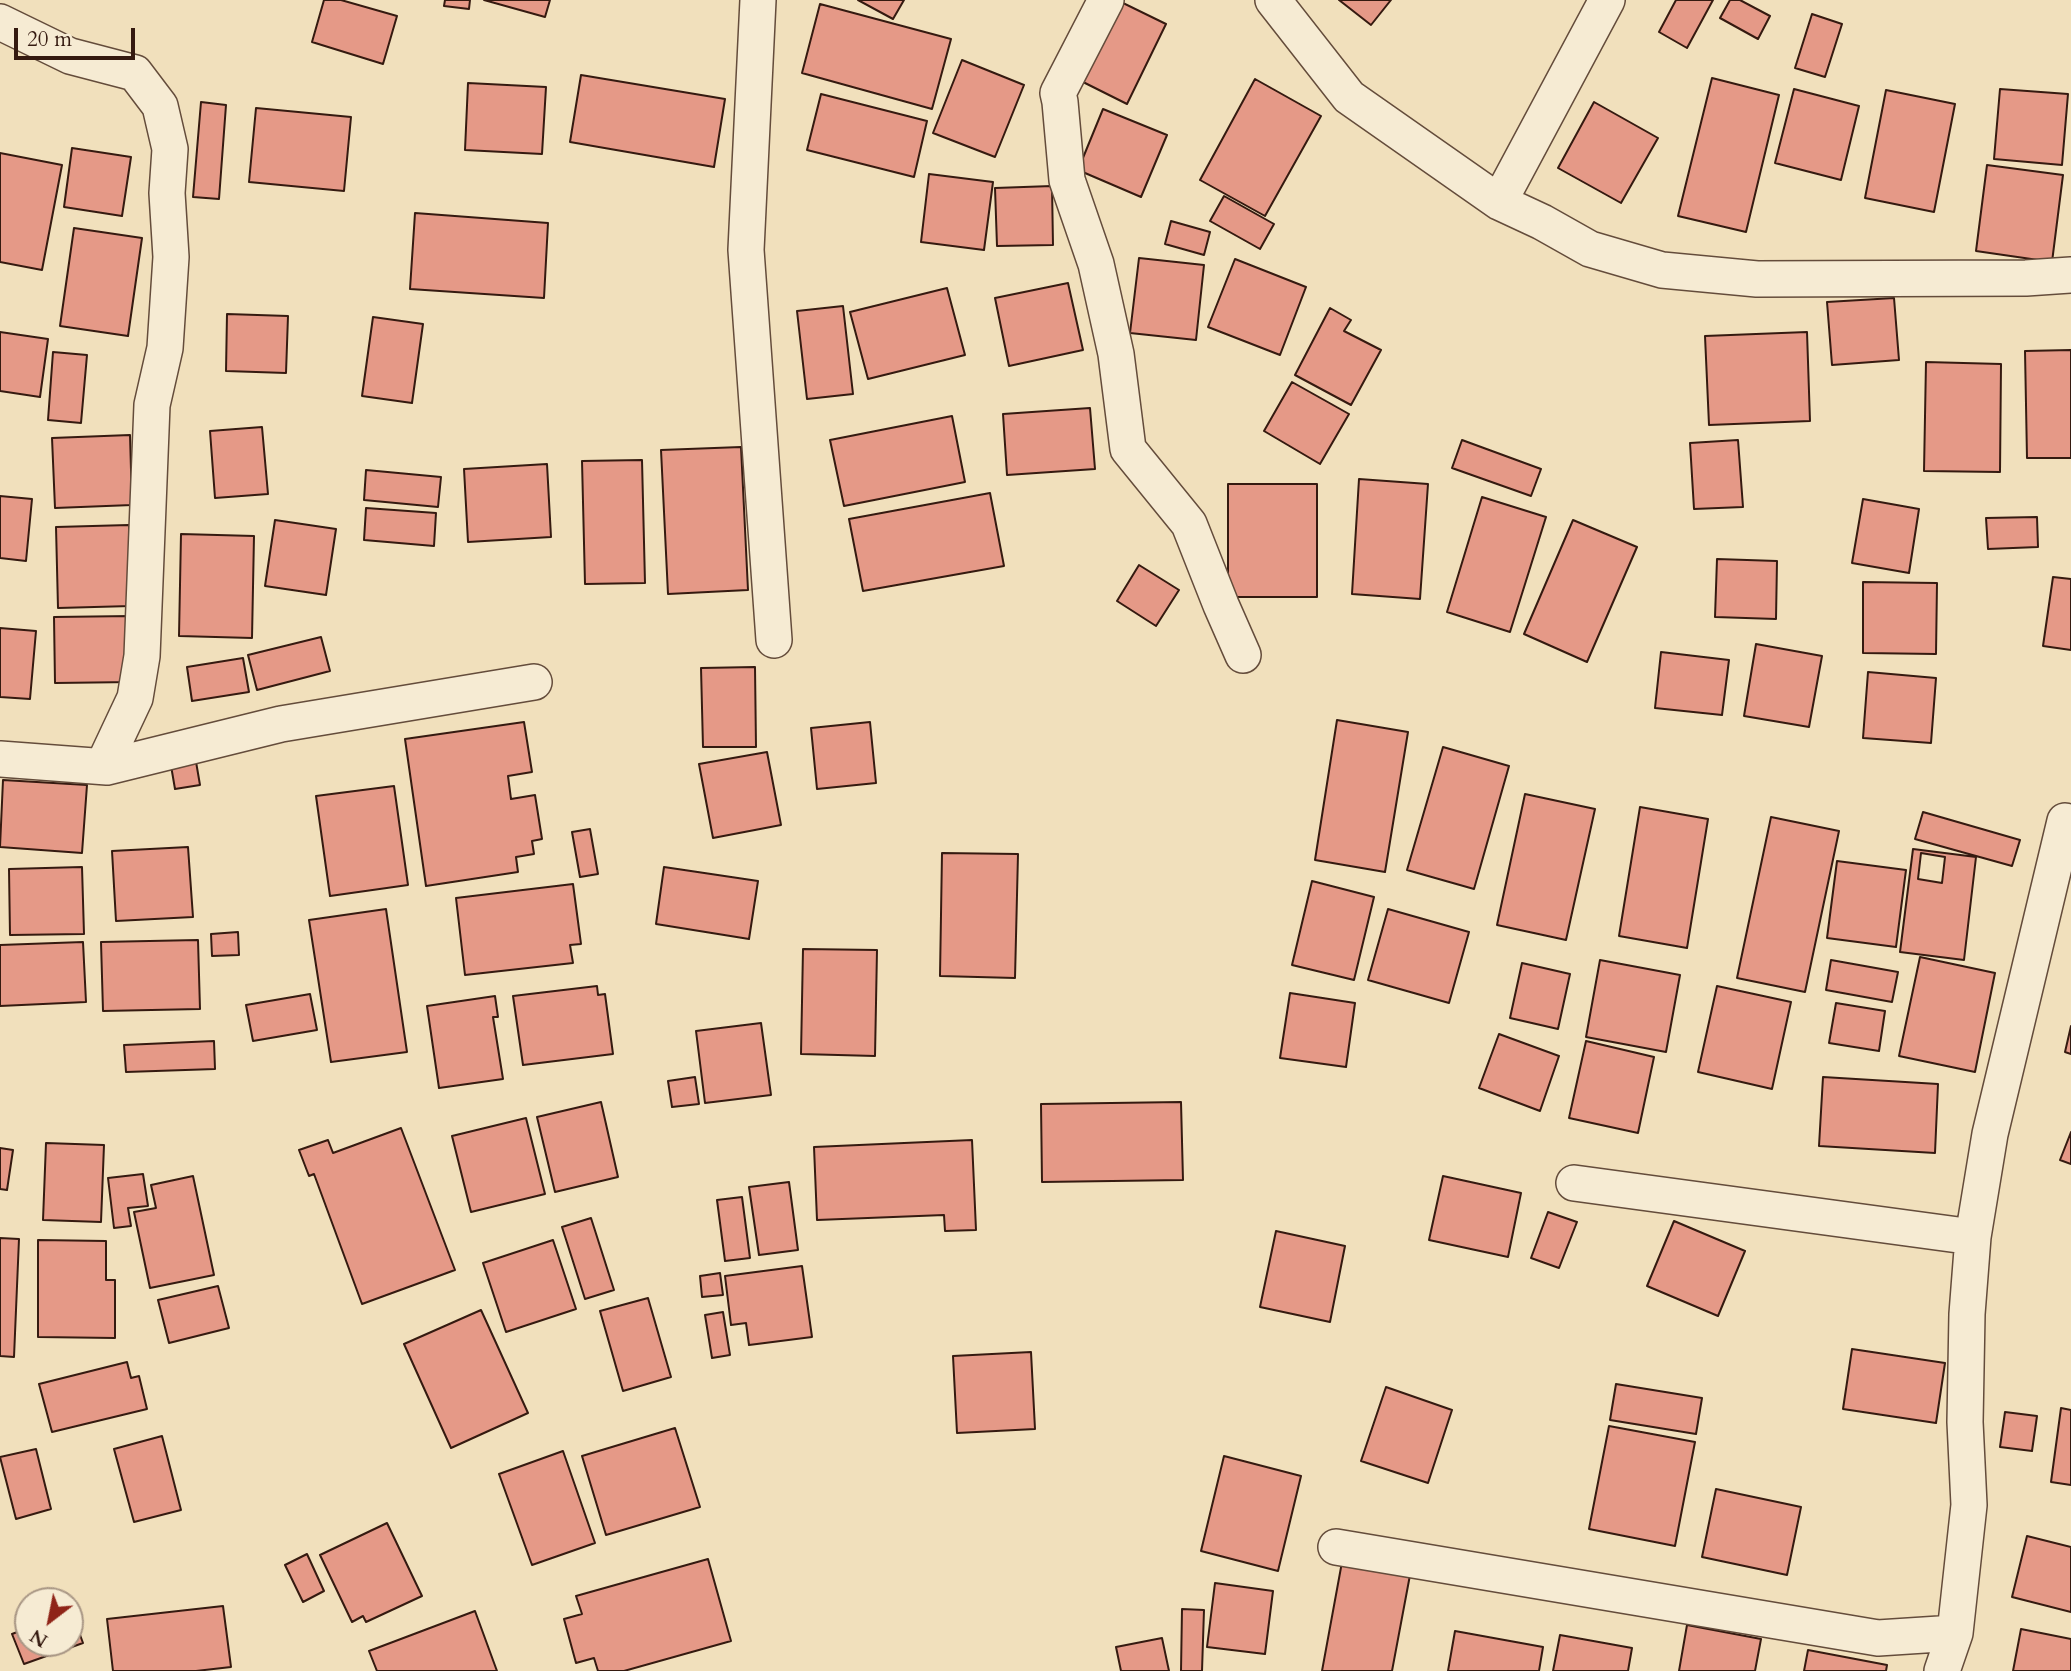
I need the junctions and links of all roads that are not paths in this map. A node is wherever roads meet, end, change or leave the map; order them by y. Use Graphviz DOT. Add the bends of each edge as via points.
graph roads {
  1 [pos="758,0"];
  2 [pos="1106,0"];
  3 [pos="1273,0"];
  4 [pos="1607,0"];
  5 [pos="0,22"];
  6 [pos="1499,202"];
  7 [pos="2071,275"];
  8 [pos="774,640"];
  9 [pos="1243,654"];
  10 [pos="534,682"];
  11 [pos="0,759"];
  12 [pos="103,766"];
  13 [pos="2066,821"];
  14 [pos="1574,1183"];
  15 [pos="1973,1237"];
  16 [pos="1336,1547"];
  17 [pos="1955,1633"];
  18 [pos="1942,1671"];
  1 -- 8 [label="street" via="746,250"];
  2 -- 9 [label="street" via="1058,93 1067,180 1096,264 1116,354 1128,449 1189,524"];
  3 -- 6 [label="street" via="1349,97"];
  4 -- 6 [label="street"];
  5 -- 12 [label="street" via="70,56 135,73 160,106 170,149 171,257 165,348 152,405 142,656 135,698"];
  6 -- 7 [label="street" via="1590,249 1662,270 1757,279"];
  10 -- 12 [label="street" via="281,724"];
  11 -- 12 [label="street"];
  13 -- 15 [label="street" via="1990,1135"];
  14 -- 15 [label="street"];
  15 -- 17 [label="street" via="1965,1422 1969,1505"];
  16 -- 17 [label="street" via="1878,1638"];
  17 -- 18 [label="street"];
}
